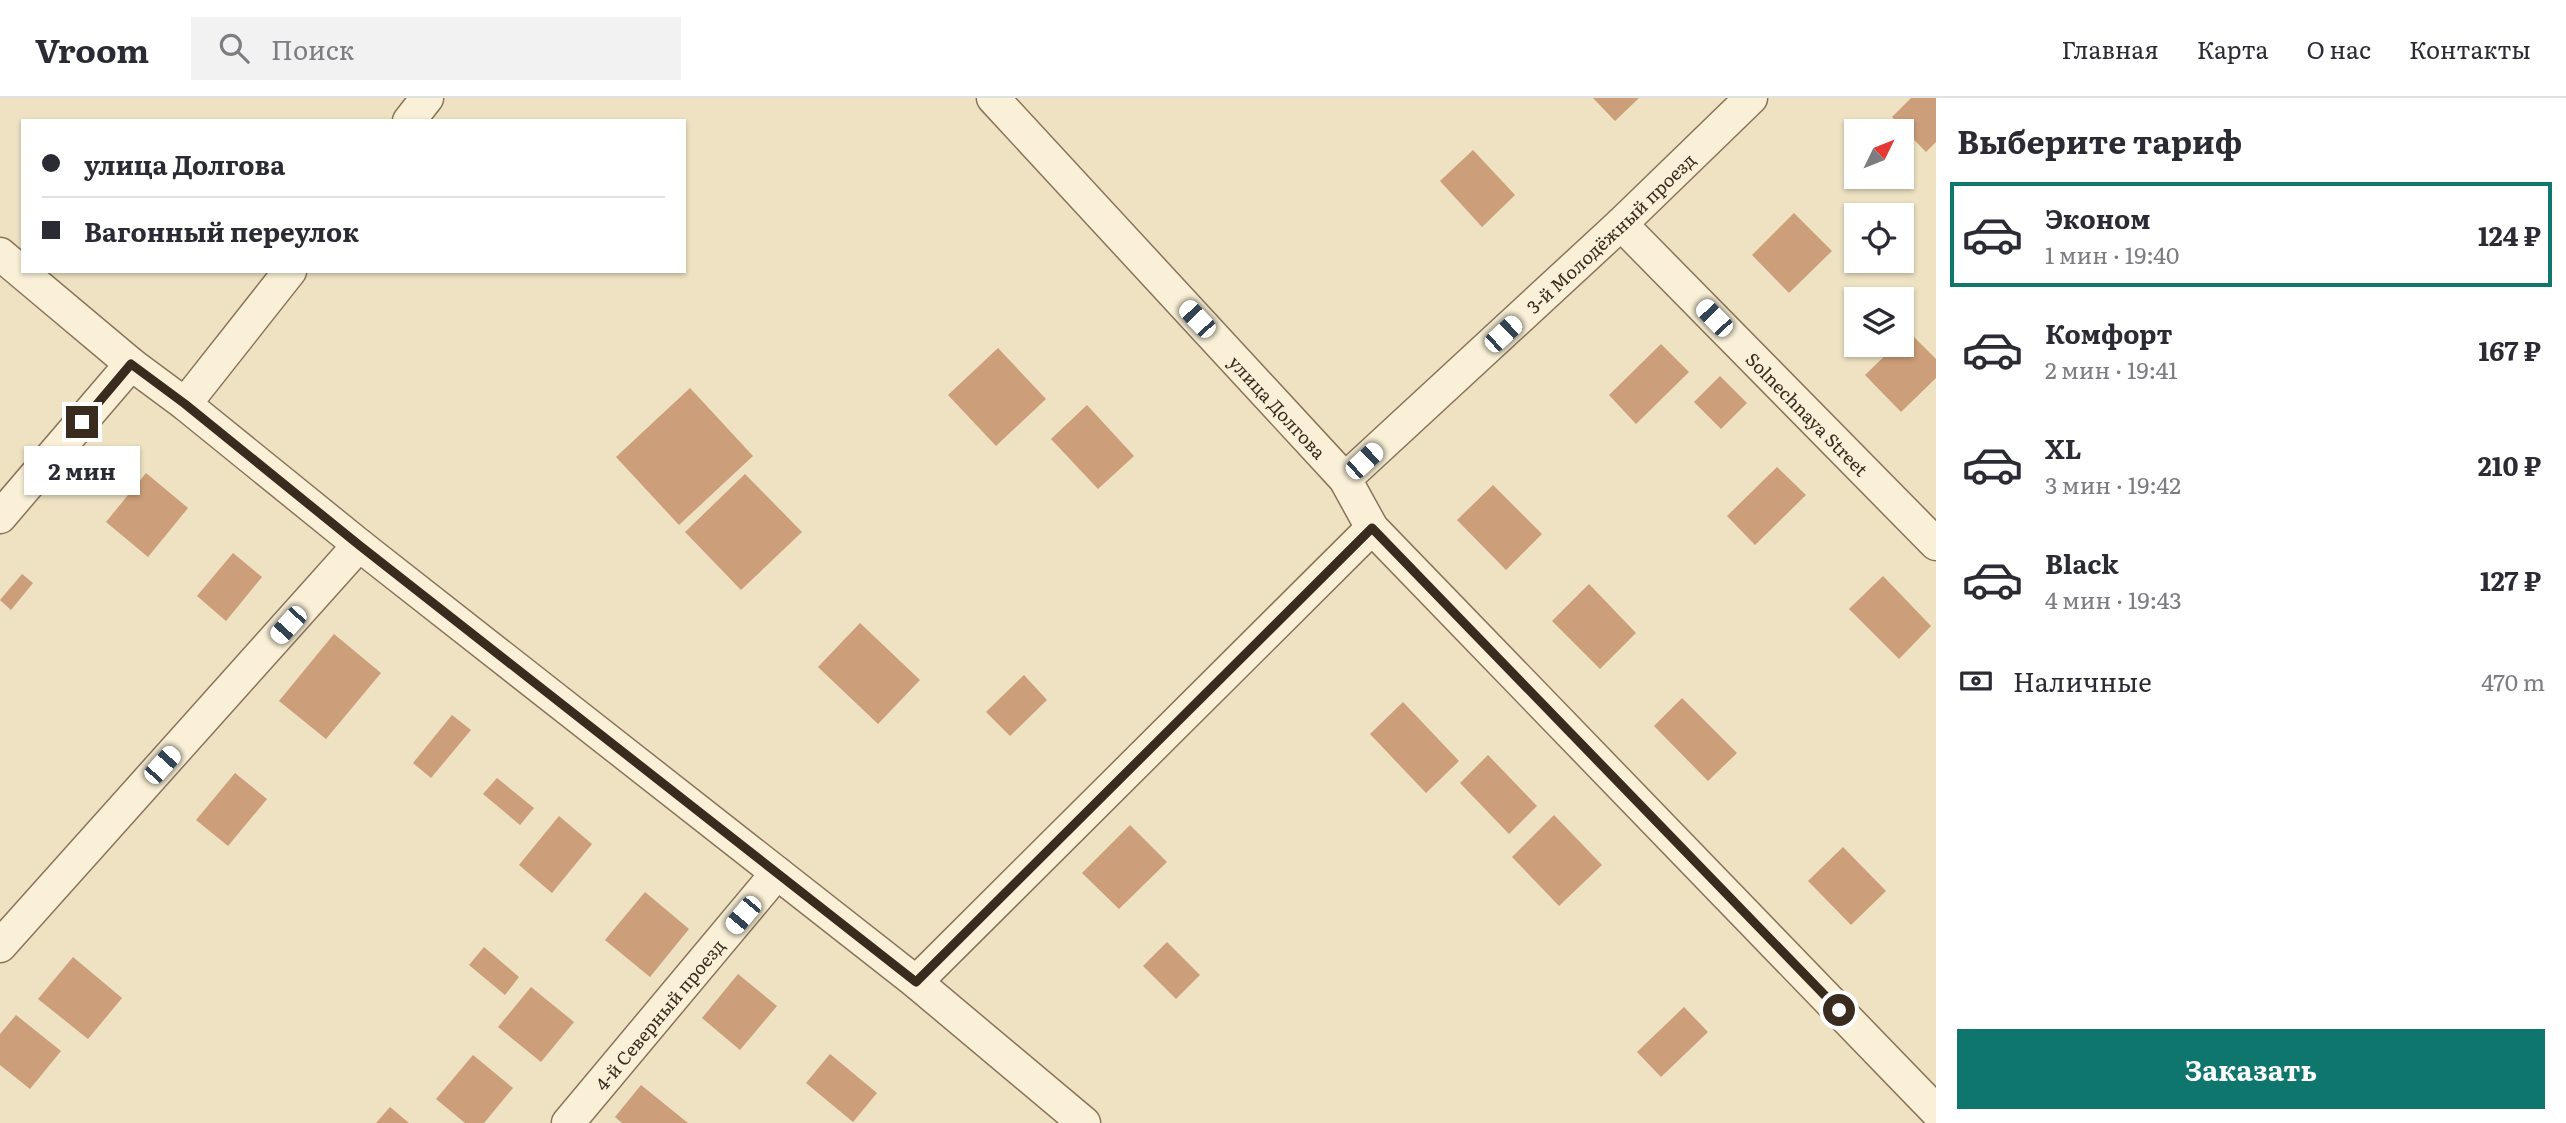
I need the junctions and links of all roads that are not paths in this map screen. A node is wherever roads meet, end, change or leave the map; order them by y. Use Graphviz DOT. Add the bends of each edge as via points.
graph roads {
  1 [pos="427,98"];
  2 [pos="993,98"];
  3 [pos="1751,98"];
  4 [pos="411,119"];
  5 [pos="1621,224"];
  6 [pos="0,254"];
  7 [pos="21,272"];
  8 [pos="23,273"];
  9 [pos="288,273"];
  10 [pos="131,364"];
  11 [pos="185,404"];
  12 [pos="1345,480"];
  13 [pos="0,517"];
  14 [pos="1372,528"];
  15 [pos="1936,544"];
  16 [pos="359,545"];
  17 [pos="777,873"];
  18 [pos="0,946"];
  19 [pos="916,982"];
  20 [pos="1936,1111"];
  21 [pos="568,1123"];
  22 [pos="1084,1123"];
  1 -- 4 [label="street"];
  2 -- 12 [label="street, улица Долгова"];
  3 -- 5 [label="street, 3-й Молодёжный проезд"];
  5 -- 12 [label="street, 3-й Молодёжный проезд"];
  5 -- 15 [label="street, Solnechnaya Street"];
  6 -- 7 [label="street"];
  8 -- 10 [label="street"];
  9 -- 11 [label="street"];
  10 -- 11 [label="street"];
  10 -- 13 [label="street"];
  11 -- 16 [label="street"];
  12 -- 14 [label="street, улица Долгова"];
  14 -- 19 [label="street"];
  14 -- 20 [label="street, улица Долгова"];
  16 -- 17 [label="street"];
  16 -- 18 [label="street"];
  17 -- 19 [label="street"];
  17 -- 21 [label="street, 4-й Северный проезд"];
  19 -- 22 [label="street"];
}
